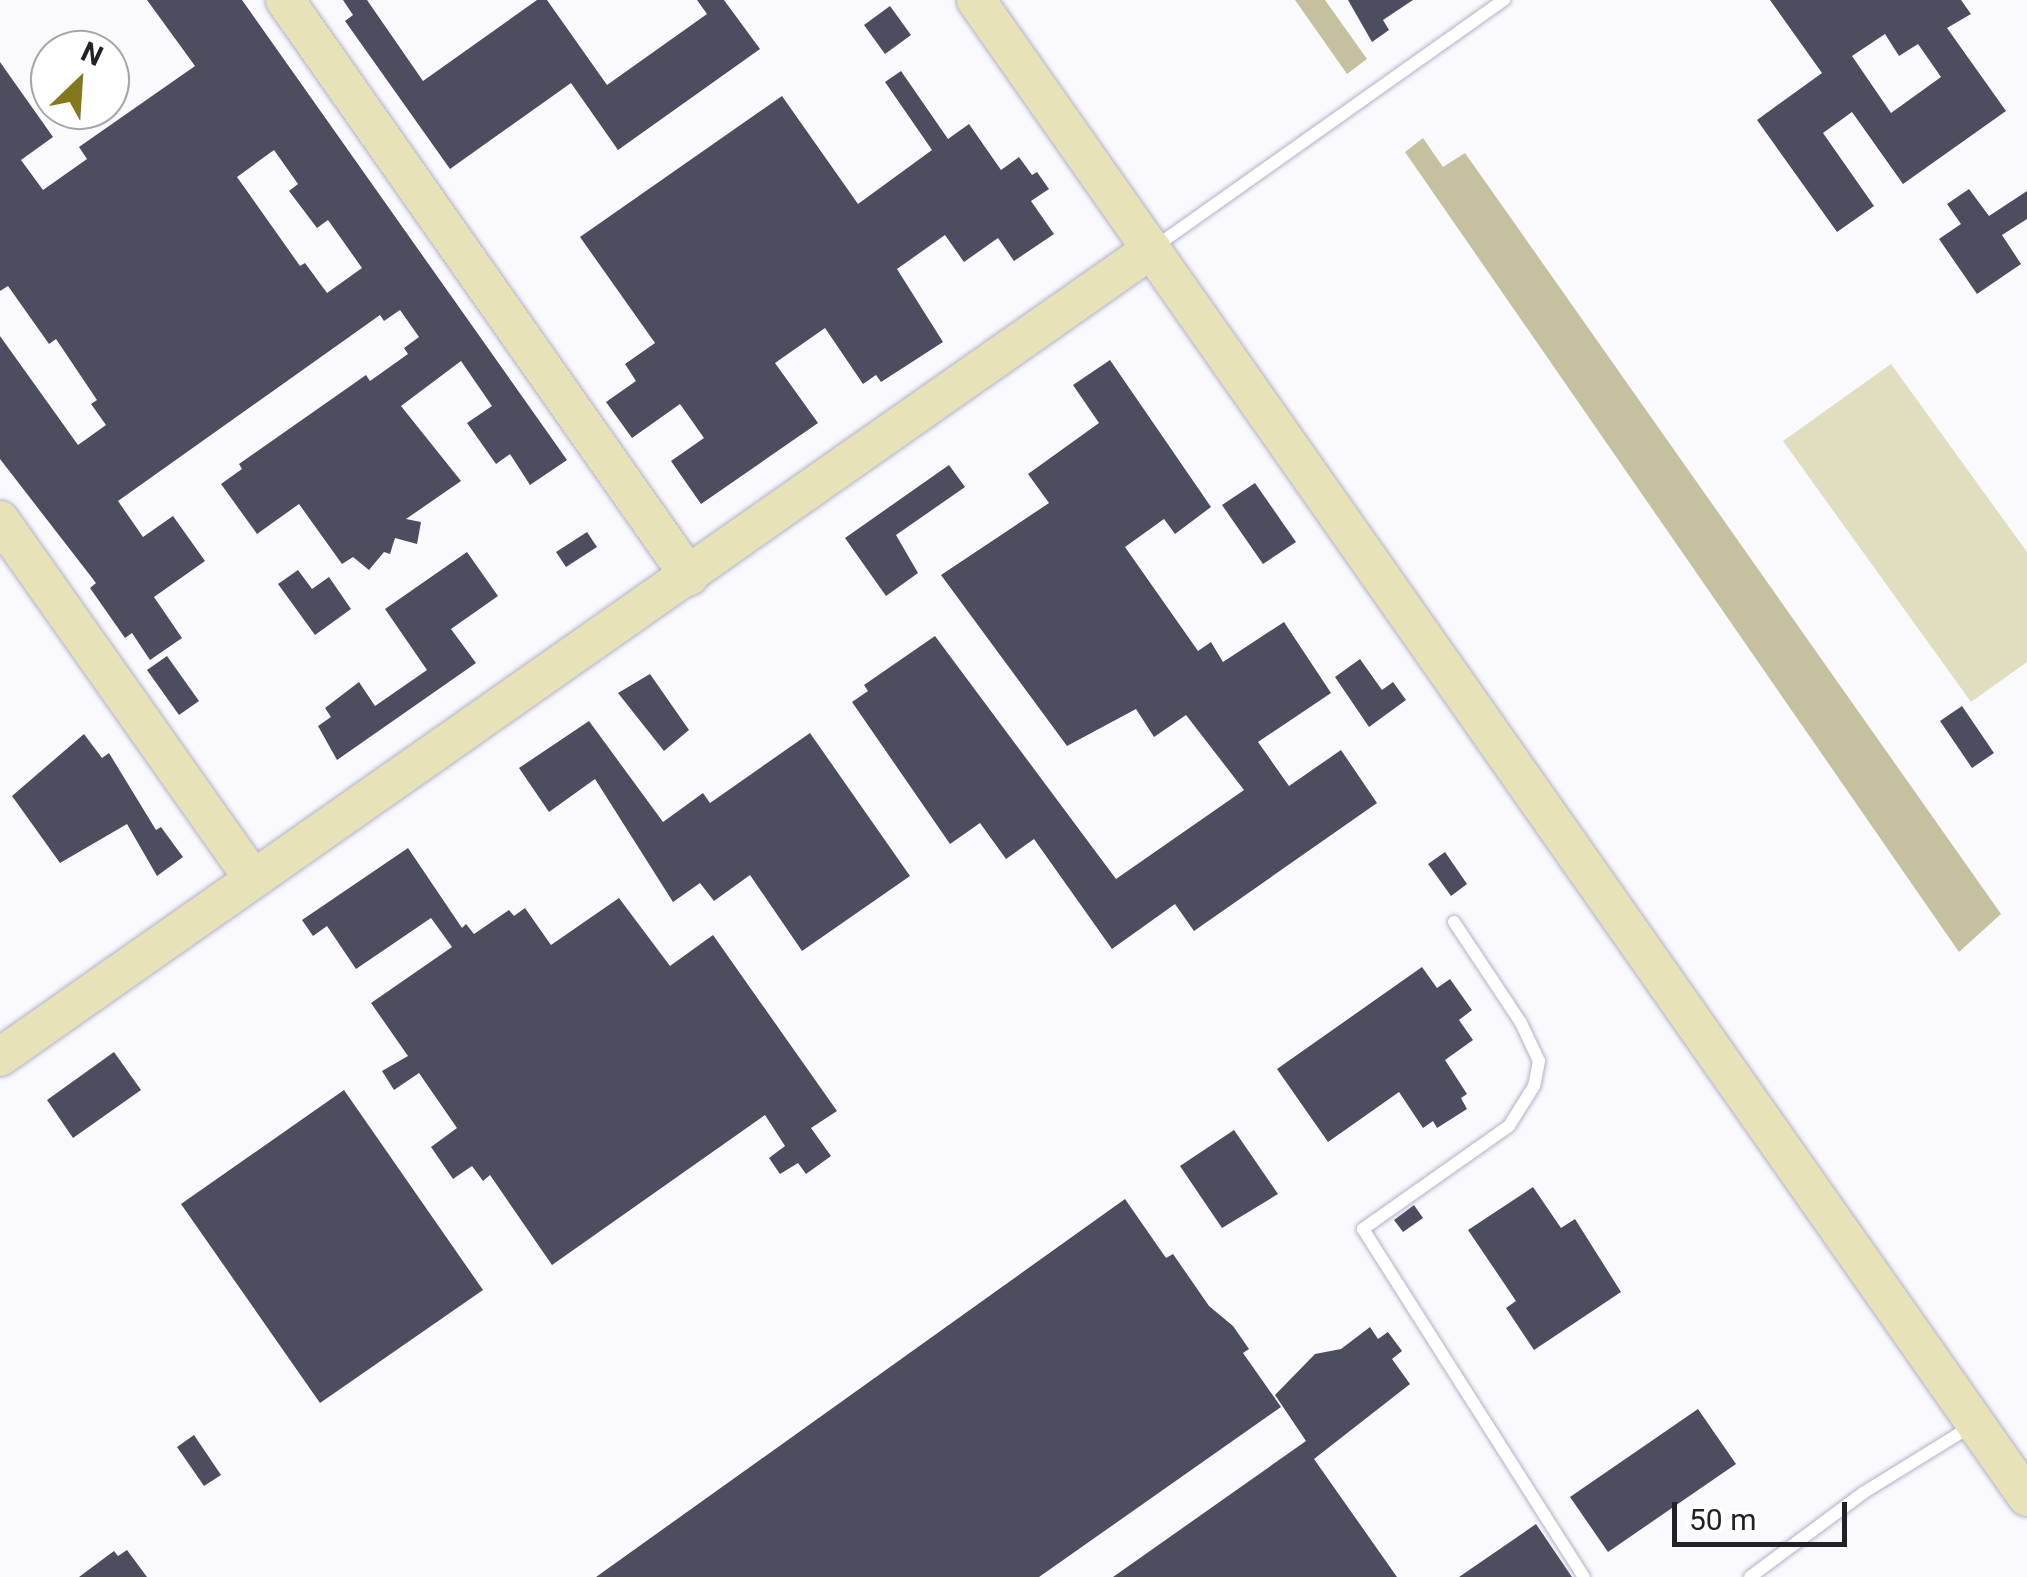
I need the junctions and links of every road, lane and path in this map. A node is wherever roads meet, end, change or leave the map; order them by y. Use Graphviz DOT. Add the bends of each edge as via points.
graph roads {
  1 [pos="285,0"];
  2 [pos="976,0"];
  3 [pos="1504,0"];
  4 [pos="1152,249"];
  5 [pos="0,520"];
  6 [pos="689,576"];
  7 [pos="253,879"];
  8 [pos="1454,922"];
  9 [pos="0,1057"];
  10 [pos="1975,1424"];
  11 [pos="2027,1497"];
  12 [pos="1584,1577"];
  13 [pos="1750,1577"];
  1 -- 6 [label="street"];
  2 -- 4 [label="street"];
  3 -- 4 [label="lane"];
  4 -- 6 [label="street"];
  4 -- 10 [label="street"];
  5 -- 7 [label="street"];
  6 -- 7 [label="street"];
  7 -- 9 [label="street"];
  8 -- 12 [label="lane" via="1521,1023 1539,1061 1534,1086 1508,1126 1362,1230"];
  10 -- 11 [label="street"];
  10 -- 13 [label="lane" via="1863,1493"];
}
